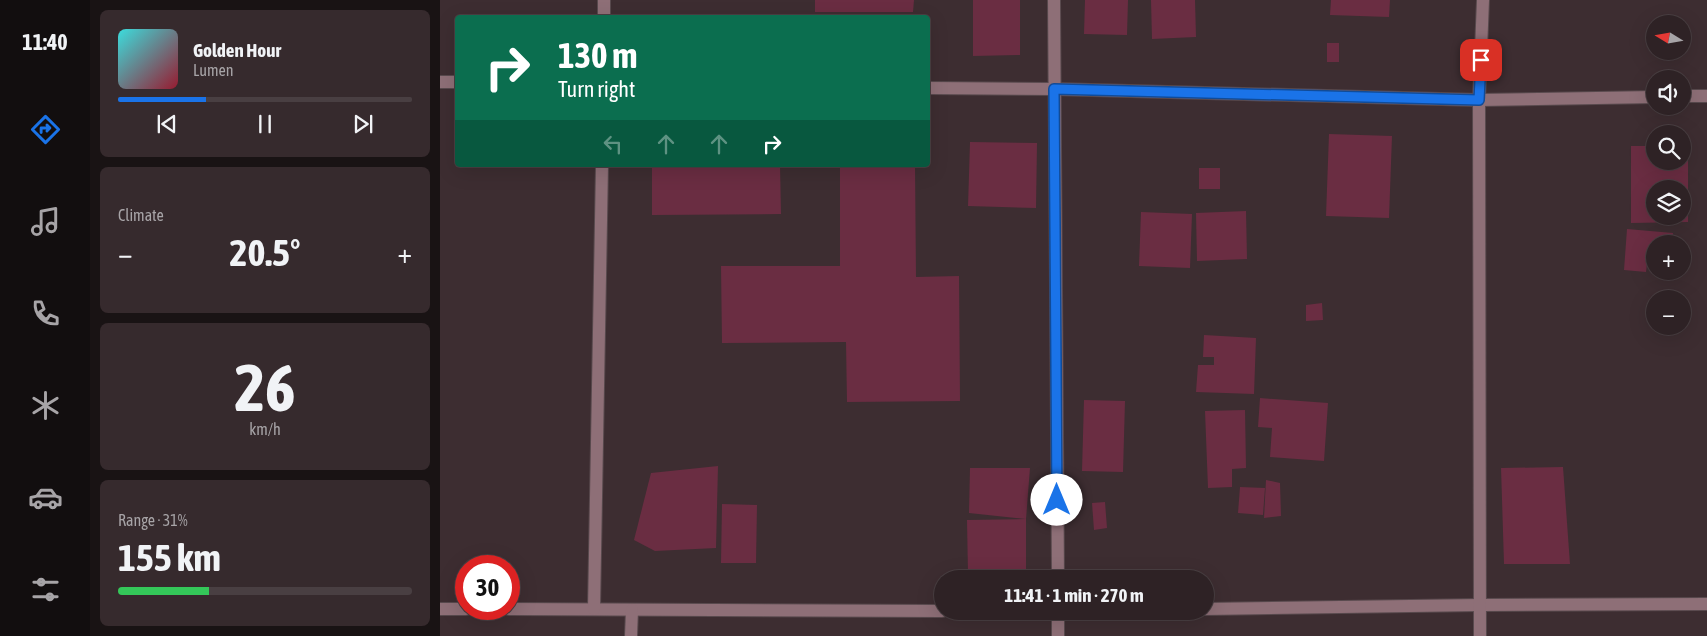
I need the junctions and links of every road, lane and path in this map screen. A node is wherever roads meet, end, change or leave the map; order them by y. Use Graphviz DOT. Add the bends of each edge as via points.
graph roads {
  1 [pos="604,0"];
  2 [pos="1054,0"];
  3 [pos="1483,0"];
  4 [pos="604,15"];
  5 [pos="440,82"];
  6 [pos="455,82"];
  7 [pos="930,88"];
  8 [pos="1054,89"];
  9 [pos="1691,96"];
  10 [pos="1707,96"];
  11 [pos="1646,97"];
  12 [pos="1479,100"];
  13 [pos="602,167"];
  14 [pos="1058,570"];
  15 [pos="1707,604"];
  16 [pos="1480,605"];
  17 [pos="440,609"];
  18 [pos="455,609"];
  19 [pos="520,609"];
  20 [pos="594,609"];
  21 [pos="1214,609"];
  22 [pos="632,610"];
  23 [pos="934,611"];
  24 [pos="1058,620"];
  25 [pos="631,636"];
  26 [pos="1058,636"];
  27 [pos="1480,636"];
  1 -- 4 [label="street"];
  2 -- 8 [label="street"];
  3 -- 12 [label="street"];
  5 -- 6 [label="street"];
  7 -- 8 [label="street"];
  8 -- 12 [label="street"];
  8 -- 14 [label="street"];
  9 -- 10 [label="street"];
  11 -- 12 [label="street"];
  12 -- 16 [label="street"];
  13 -- 20 [label="street"];
  15 -- 16 [label="street"];
  16 -- 21 [label="street"];
  16 -- 27 [label="street"];
  17 -- 18 [label="street"];
  19 -- 20 [label="street"];
  20 -- 22 [label="street"];
  22 -- 23 [label="street"];
  22 -- 25 [label="street"];
  24 -- 26 [label="street"];
}
